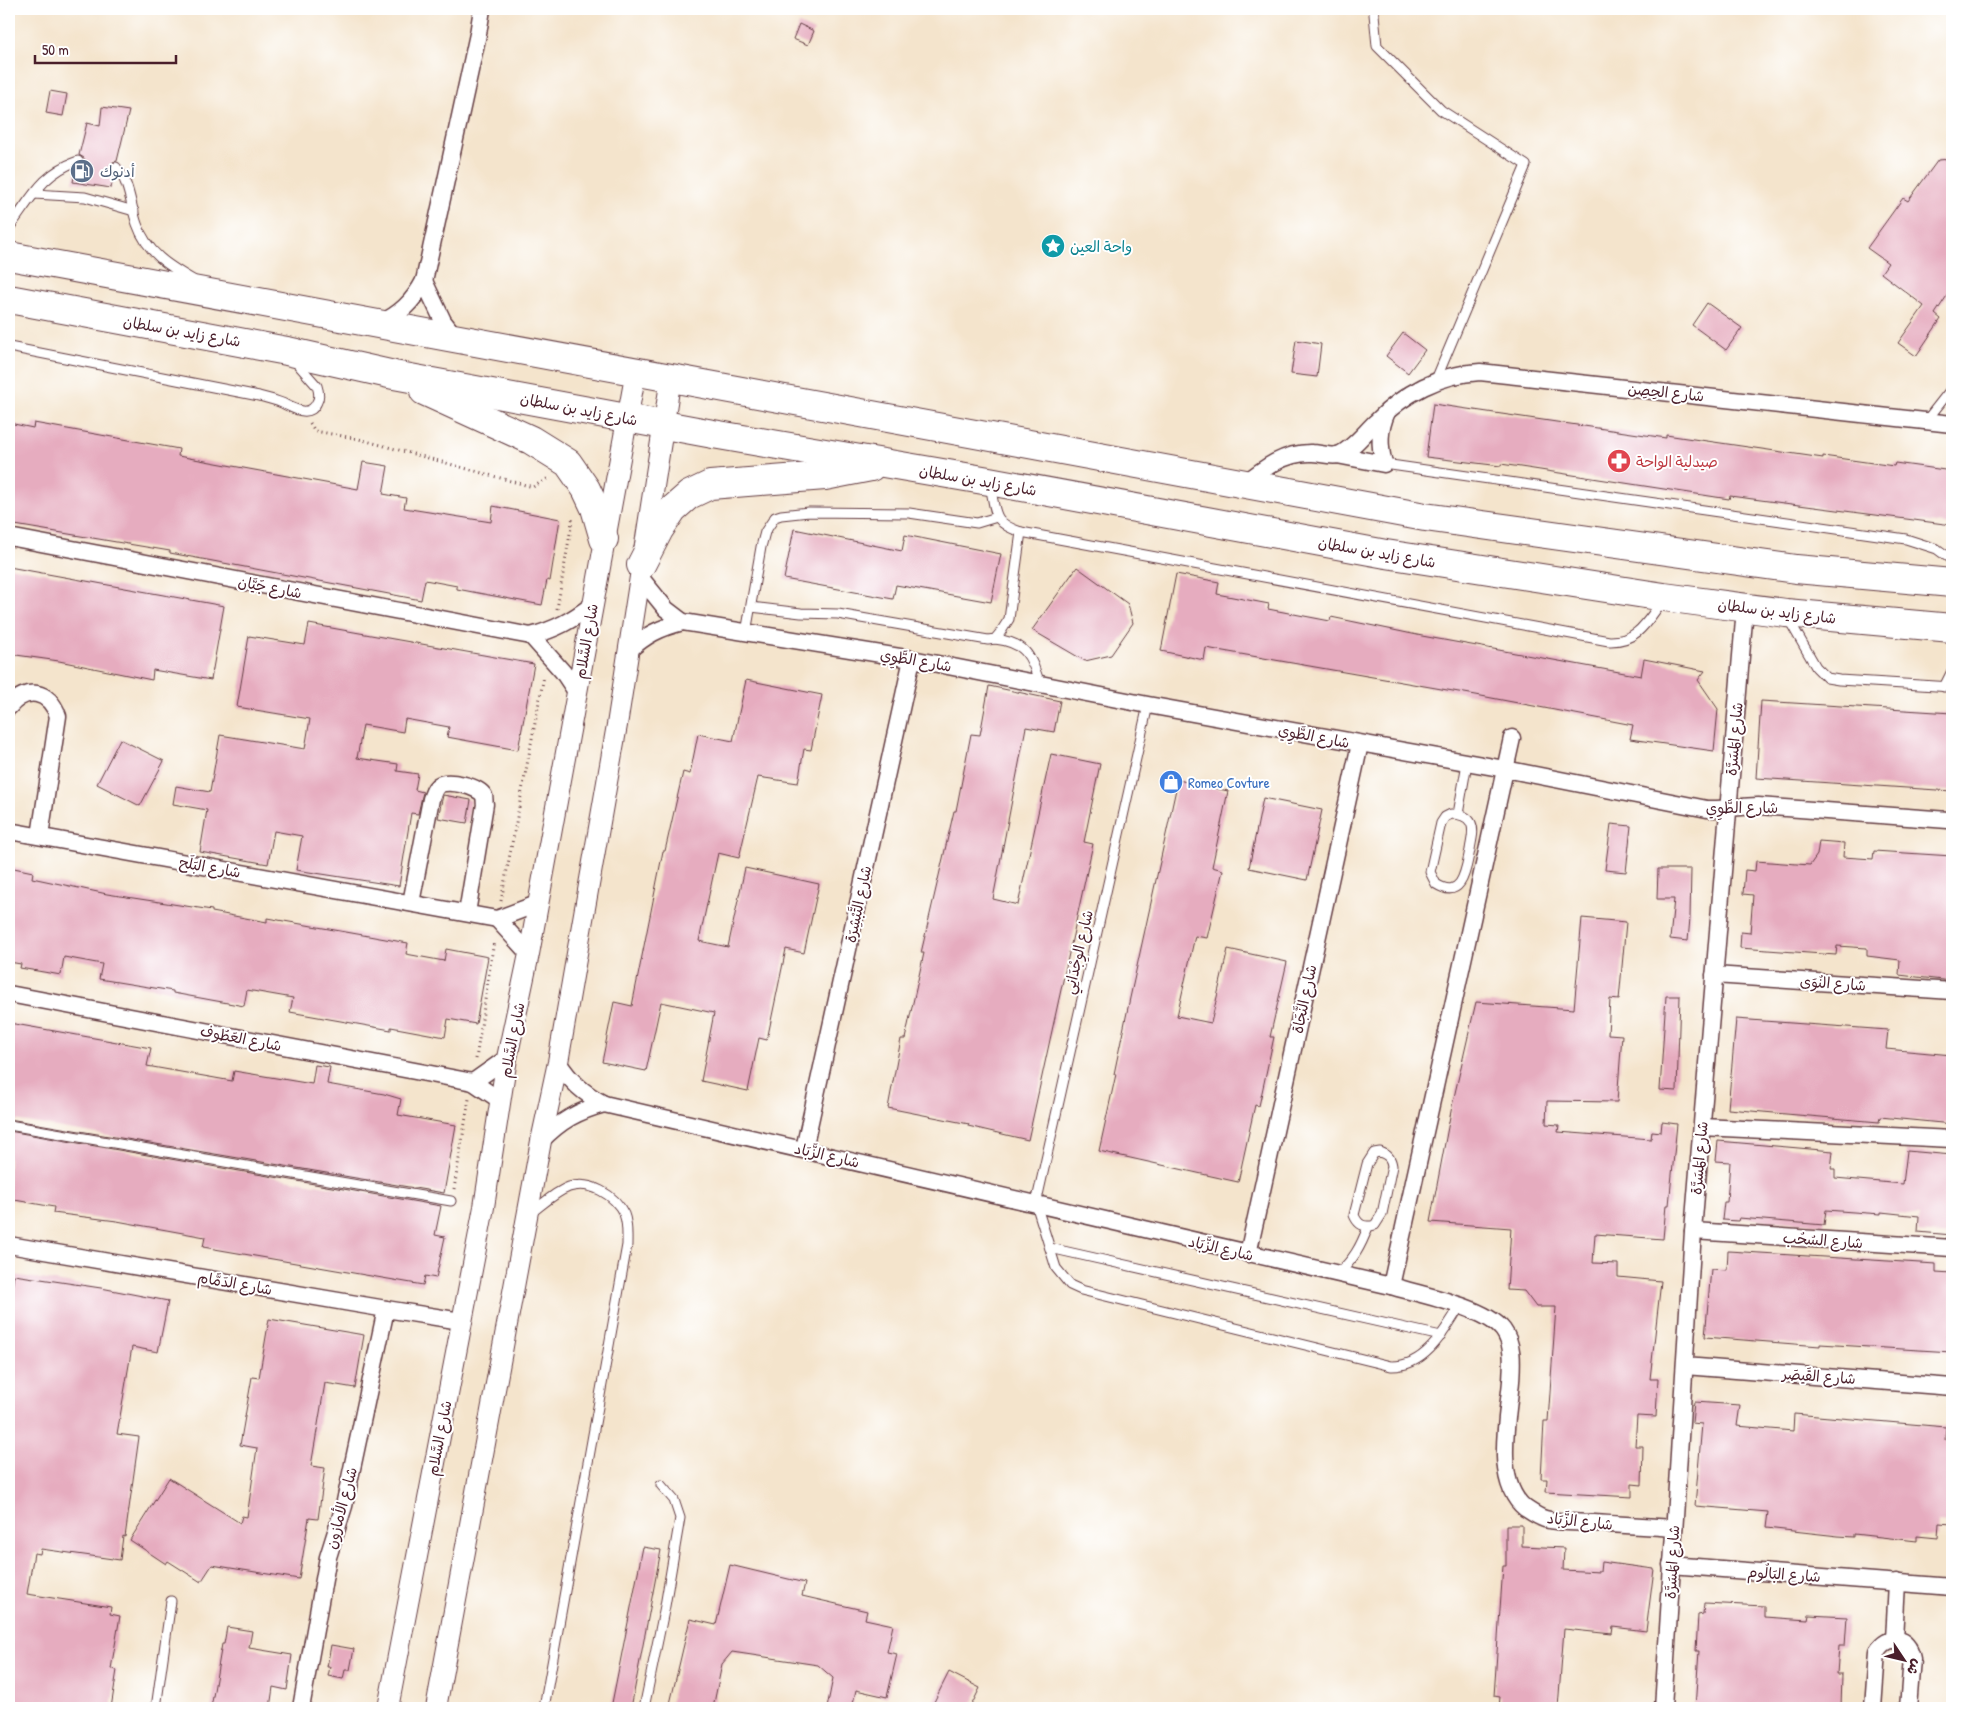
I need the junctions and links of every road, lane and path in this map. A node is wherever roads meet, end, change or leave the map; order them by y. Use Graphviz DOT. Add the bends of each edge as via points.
graph roads {
  1 [pos="482,9"];
  2 [pos="1375,9"];
  3 [pos="78,161"];
  4 [pos="116,167"];
  5 [pos="34,194"];
  6 [pos="134,211"];
  7 [pos="9,228"];
  8 [pos="9,256"];
  9 [pos="424,281"];
  10 [pos="224,297"];
  11 [pos="9,299"];
  12 [pos="377,324"];
  13 [pos="456,338"];
  14 [pos="9,347"];
  15 [pos="287,351"];
  16 [pos="636,371"];
  17 [pos="394,375"];
  18 [pos="672,377"];
  19 [pos="1435,382"];
  20 [pos="1952,388"];
  21 [pos="1388,410"];
  22 [pos="304,411"];
  23 [pos="626,418"];
  24 [pos="1926,421"];
  25 [pos="1952,424"];
  26 [pos="663,425"];
  27 [pos="1337,455"];
  28 [pos="568,463"];
  29 [pos="885,464"];
  30 [pos="1384,464"];
  31 [pos="989,481"];
  32 [pos="1244,484"];
  33 [pos="571,509"];
  34 [pos="997,517"];
  35 [pos="1021,532"];
  36 [pos="9,537"];
  37 [pos="604,539"];
  38 [pos="1952,560"];
  39 [pos="640,571"];
  40 [pos="1952,583"];
  41 [pos="1664,598"];
  42 [pos="592,605"];
  43 [pos="751,607"];
  44 [pos="1745,608"];
  45 [pos="1952,610"];
  46 [pos="1786,613"];
  47 [pos="683,622"];
  48 [pos="1902,624"];
  49 [pos="1952,628"];
  50 [pos="554,630"];
  51 [pos="746,633"];
  52 [pos="530,636"];
  53 [pos="995,639"];
  54 [pos="628,651"];
  55 [pos="548,655"];
  56 [pos="912,658"];
  57 [pos="1952,670"];
  58 [pos="1040,684"];
  59 [pos="1948,687"];
  60 [pos="577,693"];
  61 [pos="1148,705"];
  62 [pos="9,708"];
  63 [pos="1512,738"];
  64 [pos="1360,744"];
  65 [pos="1467,763"];
  66 [pos="1505,769"];
  67 [pos="1727,810"];
  68 [pos="1458,814"];
  69 [pos="1948,820"];
  70 [pos="9,831"];
  71 [pos="40,836"];
  72 [pos="411,903"];
  73 [pos="538,904"];
  74 [pos="467,913"];
  75 [pos="497,919"];
  76 [pos="529,954"];
  77 [pos="1714,974"];
  78 [pos="1952,991"];
  79 [pos="9,994"];
  80 [pos="507,1058"];
  81 [pos="558,1062"];
  82 [pos="473,1082"];
  83 [pos="500,1101"];
  84 [pos="604,1104"];
  85 [pos="9,1125"];
  86 [pos="1702,1127"];
  87 [pos="1952,1139"];
  88 [pos="541,1140"];
  89 [pos="804,1149"];
  90 [pos="452,1201"];
  91 [pos="1036,1204"];
  92 [pos="527,1216"];
  93 [pos="1368,1227"];
  94 [pos="1693,1231"];
  95 [pos="9,1245"];
  96 [pos="1050,1248"];
  97 [pos="1952,1248"];
  98 [pos="1248,1254"];
  99 [pos="1337,1274"];
  100 [pos="1391,1286"];
  101 [pos="1460,1306"];
  102 [pos="386,1309"];
  103 [pos="461,1321"];
  104 [pos="1441,1336"];
  105 [pos="1685,1366"];
  106 [pos="1952,1387"];
  107 [pos="661,1485"];
  108 [pos="1674,1528"];
  109 [pos="1672,1565"];
  110 [pos="1897,1582"];
  111 [pos="1952,1587"];
  112 [pos="172,1601"];
  113 [pos="1894,1640"];
  114 [pos="156,1708"];
  115 [pos="302,1708"];
  116 [pos="388,1708"];
  117 [pos="436,1708"];
  118 [pos="544,1708"];
  119 [pos="644,1708"];
  120 [pos="1663,1708"];
  121 [pos="1873,1708"];
  122 [pos="1908,1708"];
  1 -- 9 [label="street"];
  2 -- 19 [label="lane" via="1376,46 1441,110 1526,165"];
  3 -- 5 [label="lane" via="59,168"];
  4 -- 6 [label="lane" via="127,184"];
  5 -- 6 [label="lane" via="85,197"];
  5 -- 7 [label="lane"];
  6 -- 10 [label="lane" via="145,242 162,261"];
  8 -- 10 [label="highway"];
  9 -- 12 [label="street" via="405,308"];
  9 -- 13 [label="street" via="439,314"];
  10 -- 12 [label="highway"];
  11 -- 15 [label="highway, شارع زايد بن سلطان"];
  12 -- 13 [label="highway"];
  13 -- 16 [label="highway"];
  14 -- 22 [label="lane" via="259,396"];
  15 -- 17 [label="highway, شارع زايد بن سلطان"];
  15 -- 22 [label="lane" via="319,391 315,406"];
  16 -- 18 [label="highway"];
  16 -- 23 [label="street, شارع السَّلام"];
  17 -- 23 [label="highway, شارع زايد بن سلطان"];
  17 -- 28 [label="highway" via="531,440"];
  18 -- 26 [label="street"];
  18 -- 32 [label="highway"];
  19 -- 21 [label="street, شارع الحِصِن"];
  19 -- 24 [label="street, شارع الحِصِن" via="1463,373 1480,372"];
  20 -- 24 [label="lane"];
  21 -- 27 [label="street, شارع الحِصِن"];
  21 -- 30 [label="street" via="1380,437"];
  22 -- 28 [label="path" via="315,431 359,438 532,487"];
  23 -- 26 [label="highway, شارع زايد بن سلطان"];
  23 -- 37 [label="street, شارع السَّلام"];
  24 -- 25 [label="street, شارع الحِصِن"];
  26 -- 29 [label="highway, شارع زايد بن سلطان"];
  26 -- 39 [label="street"];
  27 -- 30 [label="street"];
  27 -- 32 [label="street" via="1298,453 1286,456"];
  28 -- 37 [label="highway" via="586,489"];
  29 -- 31 [label="highway, شارع زايد بن سلطان"];
  29 -- 39 [label="highway" via="825,476 710,485 689,495 673,509"];
  30 -- 38 [label="lane" via="1906,539 1937,549"];
  31 -- 34 [label="lane"];
  31 -- 41 [label="highway, شارع زايد بن سلطان" via="1386,554"];
  32 -- 40 [label="highway" via="1425,517 1668,552 1796,569"];
  33 -- 50 [label="path" via="573,516"];
  34 -- 35 [label="lane" via="1007,527"];
  34 -- 43 [label="lane" via="977,523 909,512 809,512 775,517 762,539"];
  35 -- 41 [label="lane" via="1609,641 1629,639 1638,633"];
  35 -- 53 [label="lane" via="1009,619"];
  36 -- 52 [label="street, شارع جَيَّان"];
  37 -- 42 [label="street, شارع السَّلام"];
  39 -- 47 [label="street" via="662,604"];
  39 -- 54 [label="street"];
  41 -- 44 [label="highway, شارع زايد بن سلطان"];
  42 -- 50 [label="street, شارع جَيَّان"];
  42 -- 60 [label="street, شارع السَّلام"];
  43 -- 51 [label="lane"];
  43 -- 53 [label="lane" via="838,614"];
  44 -- 46 [label="highway, شارع زايد بن سلطان"];
  44 -- 67 [label="street, شارع المَسَرَّة"];
  45 -- 48 [label="highway" via="1920,610"];
  46 -- 48 [label="highway, شارع زايد بن سلطان"];
  46 -- 59 [label="lane" via="1812,661 1827,678"];
  47 -- 51 [label="street, شارع الطَّوِي"];
  47 -- 54 [label="street, شارع الطَّوِي" via="662,627"];
  48 -- 49 [label="highway, شارع زايد بن سلطان"];
  50 -- 52 [label="street, شارع جَيَّان"];
  51 -- 56 [label="street, شارع الطَّوِي"];
  52 -- 55 [label="street"];
  53 -- 58 [label="lane" via="1014,643 1026,650"];
  54 -- 81 [label="street"];
  55 -- 60 [label="street"];
  55 -- 75 [label="path"];
  56 -- 58 [label="street, شارع الطَّوِي"];
  56 -- 89 [label="street, شارع التَّبْشِرَة"];
  57 -- 59 [label="lane"];
  58 -- 61 [label="street, شارع الطَّوِي"];
  60 -- 73 [label="street, شارع السَّلام"];
  61 -- 64 [label="street, شارع الطَّوِي"];
  61 -- 91 [label="lane, شارع الوِجْدَانِي"];
  62 -- 71 [label="street" via="15,699 25,694 36,694 54,706 58,716"];
  63 -- 66 [label="street"];
  64 -- 65 [label="street, شارع الطَّوِي"];
  64 -- 98 [label="street, شارع النَّجَاة"];
  65 -- 66 [label="street, شارع الطَّوِي"];
  65 -- 68 [label="lane"];
  66 -- 67 [label="street, شارع الطَّوِي" via="1707,809"];
  66 -- 100 [label="street"];
  67 -- 69 [label="street, شارع الطَّوِي" via="1758,806"];
  67 -- 77 [label="street, شارع المَسَرَّة"];
  68 -- 68 [label="lane" via="1446,817 1440,829 1430,872 1432,879 1441,887 1454,887 1466,872 1473,830 1469,819"];
  70 -- 71 [label="street, شارع البَلَح"];
  71 -- 72 [label="street, شارع البَلَح"];
  72 -- 74 [label="street, شارع البَلَح"];
  72 -- 74 [label="street" via="434,790 445,782 469,786 484,796 485,804"];
  73 -- 75 [label="street"];
  73 -- 76 [label="street, شارع السَّلام"];
  74 -- 75 [label="street, شارع البَلَح"];
  75 -- 76 [label="street"];
  75 -- 82 [label="path"];
  76 -- 80 [label="street, شارع السَّلام"];
  77 -- 78 [label="street, شارع النُوَى"];
  77 -- 86 [label="street, شارع المَسَرَّة"];
  79 -- 82 [label="street, شارع العَطُوف"];
  80 -- 82 [label="street"];
  80 -- 83 [label="street, شارع السَّلام"];
  81 -- 84 [label="street, شارع الزَّبَاد" via="577,1087"];
  81 -- 88 [label="street"];
  82 -- 83 [label="street, شارع العَطُوف"];
  82 -- 90 [label="path"];
  83 -- 103 [label="street, شارع السَّلام" via="484,1207"];
  84 -- 88 [label="street, شارع الزَّبَاد" via="569,1116"];
  84 -- 89 [label="street, شارع الزَّبَاد"];
  85 -- 90 [label="lane"];
  86 -- 87 [label="street"];
  86 -- 94 [label="street, شارع المَسَرَّة"];
  88 -- 92 [label="street"];
  89 -- 91 [label="street, شارع الزَّبَاد"];
  91 -- 96 [label="lane"];
  91 -- 98 [label="street, شارع الزَّبَاد"];
  92 -- 117 [label="street"];
  92 -- 118 [label="lane" via="569,1187 591,1186 617,1204 627,1227 627,1245"];
  93 -- 93 [label="lane" via="1375,1225 1382,1214 1392,1166 1387,1154 1380,1152 1374,1153 1367,1164 1354,1215 1356,1221"];
  93 -- 99 [label="lane" via="1357,1253"];
  94 -- 97 [label="street, شارع السُحُب"];
  94 -- 105 [label="street, شارع المَسَرَّة"];
  95 -- 102 [label="street, شارع الدَمَّام"];
  96 -- 104 [label="lane"];
  96 -- 104 [label="lane" via="1052,1260 1062,1277 1081,1290 1391,1366 1408,1365"];
  98 -- 99 [label="street, شارع الزَّبَاد"];
  99 -- 100 [label="street, شارع الزَّبَاد"];
  100 -- 101 [label="street, شارع الزَّبَاد"];
  101 -- 104 [label="lane"];
  101 -- 108 [label="street, شارع الزَّبَاد" via="1492,1321 1510,1344 1512,1362 1504,1456 1510,1490 1518,1502 1544,1519"];
  102 -- 103 [label="street, شارع الدَمَّام"];
  102 -- 115 [label="street, شارع الأمازون" via="344,1506 328,1556"];
  103 -- 116 [label="street, شارع السَّلام"];
  105 -- 106 [label="street, شارع القَيصَر"];
  105 -- 108 [label="street, شارع المَسَرَّة"];
  107 -- 119 [label="lane" via="674,1500 680,1518 666,1606"];
  108 -- 109 [label="street, شارع المَسَرَّة"];
  109 -- 110 [label="street, شارع البَالُوم"];
  109 -- 120 [label="street, شارع المَسَرَّة"];
  110 -- 111 [label="street, شارع البَالُوم"];
  110 -- 113 [label="street"];
  112 -- 114 [label="lane"];
  113 -- 121 [label="street" via="1887,1641 1877,1652"];
  113 -- 122 [label="street" via="1901,1641 1911,1651"];
}
